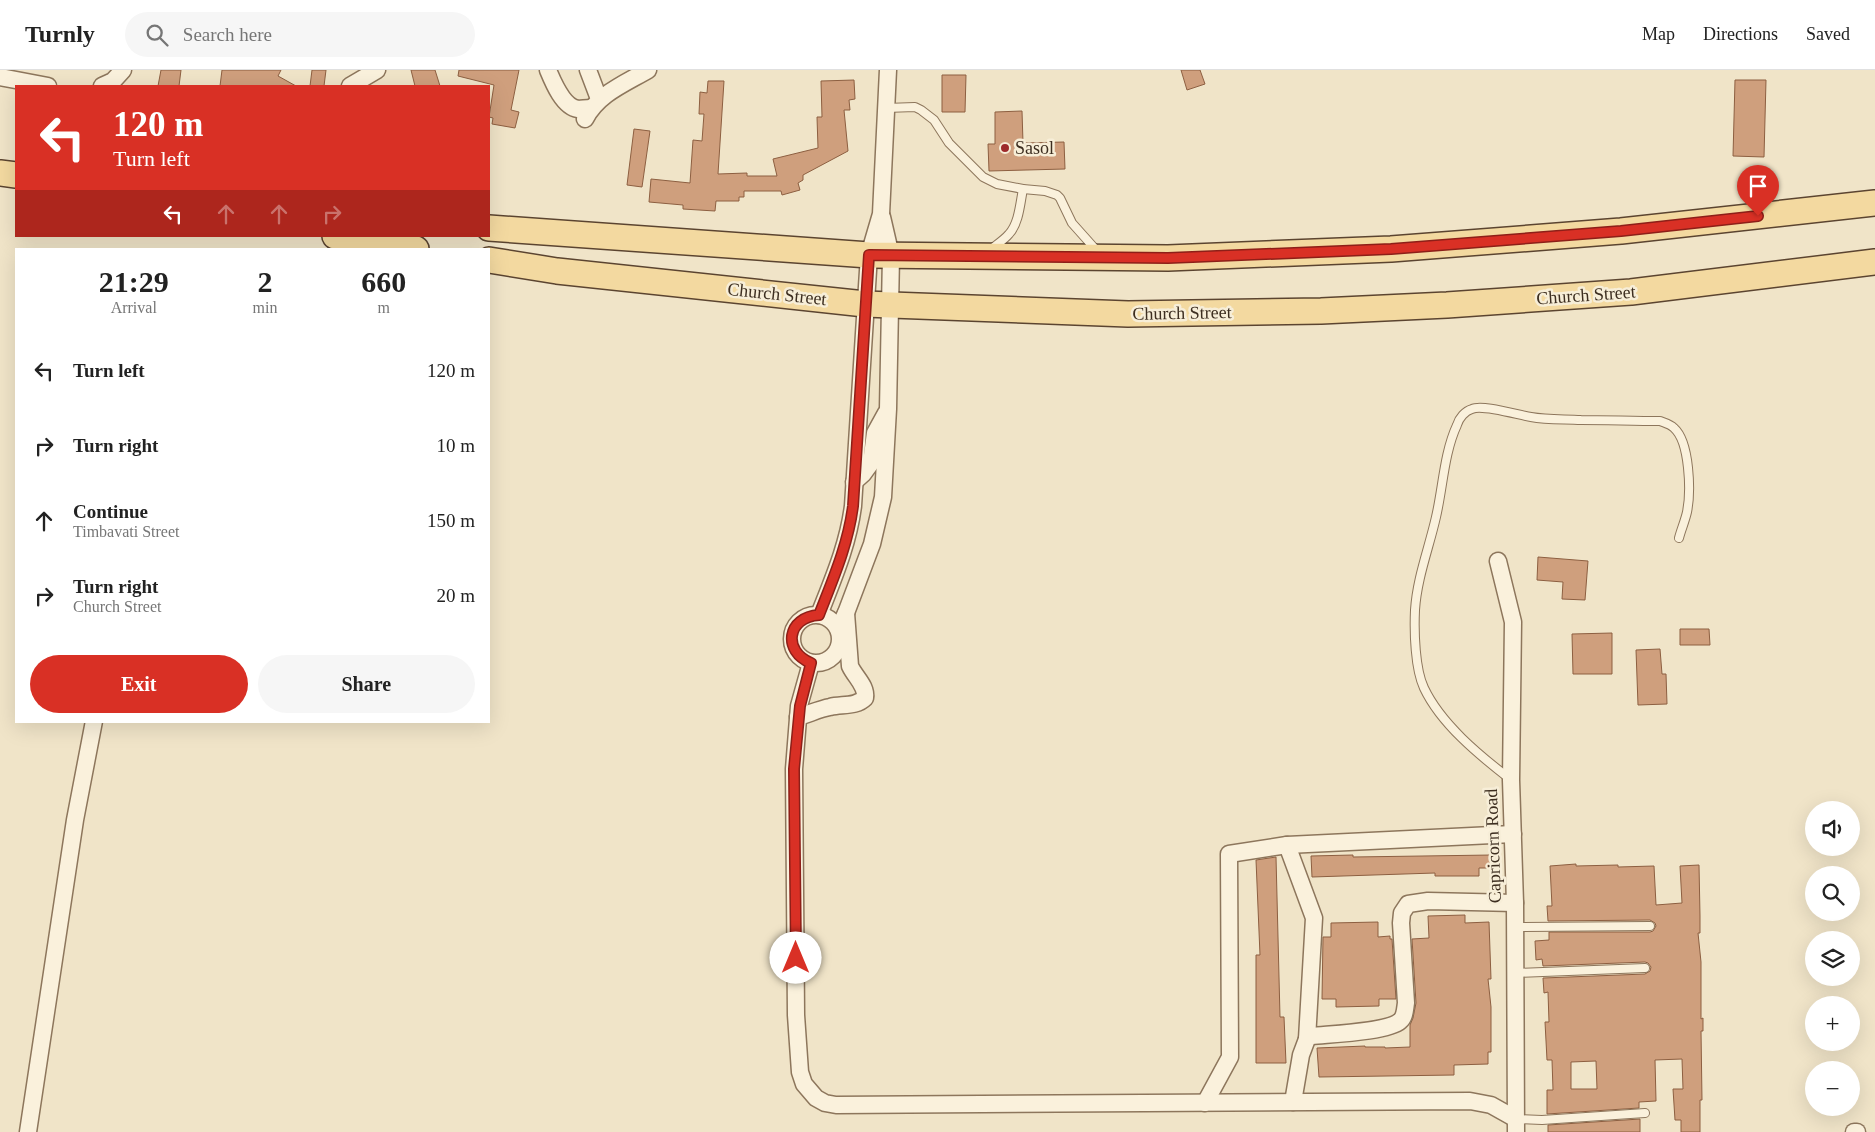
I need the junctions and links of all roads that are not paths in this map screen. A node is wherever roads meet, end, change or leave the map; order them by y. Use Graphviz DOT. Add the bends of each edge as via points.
graph roads {
  1 [pos="123,70"];
  2 [pos="377,70"];
  3 [pos="548,70"];
  4 [pos="588,70"];
  5 [pos="648,70"];
  6 [pos="888,70"];
  7 [pos="0,77"];
  8 [pos="43,85"];
  9 [pos="104,85"];
  10 [pos="352,85"];
  11 [pos="591,108"];
  12 [pos="886,108"];
  13 [pos="0,173"];
  14 [pos="15,175"];
  15 [pos="1023,189"];
  16 [pos="1875,202"];
  17 [pos="490,228"];
  18 [pos="341,237"];
  19 [pos="410,248"];
  20 [pos="880,256"];
  21 [pos="983,256"];
  22 [pos="1104,258"];
  23 [pos="490,260"];
  24 [pos="1875,262"];
  25 [pos="864,304"];
  26 [pos="889,304"];
  27 [pos="888,409"];
  28 [pos="854,482"];
  29 [pos="1679,538"];
  30 [pos="1498,561"];
  31 [pos="846,613"];
  32 [pos="819,615"];
  33 [pos="839,628"];
  34 [pos="811,663"];
  35 [pos="798,717"];
  36 [pos="94,723"];
  37 [pos="1511,780"];
  38 [pos="1513,834"];
  39 [pos="1287,845"];
  40 [pos="1515,903"];
  41 [pos="1650,926"];
  42 [pos="1515,927"];
  43 [pos="1645,968"];
  44 [pos="1515,973"];
  45 [pos="1307,1039"];
  46 [pos="1293,1102"];
  47 [pos="1205,1103"];
  48 [pos="1645,1113"];
  49 [pos="1516,1126"];
  50 [pos="28,1132"];
  1 -- 9 [label="street"];
  2 -- 10 [label="street"];
  3 -- 11 [label="street" via="568,104 576,109"];
  4 -- 11 [label="street"];
  5 -- 11 [label="street"];
  6 -- 12 [label="street"];
  7 -- 8 [label="street"];
  12 -- 15 [label="lane" via="915,107 921,110 934,120 949,143 983,177 997,184"];
  12 -- 20 [label="street"];
  13 -- 14 [label="main road"];
  15 -- 21 [label="lane" via="1014,228"];
  15 -- 22 [label="lane" via="1057,195 1072,223"];
  16 -- 22 [label="main road" via="1621,231 1391,249"];
  17 -- 20 [label="main road"];
  18 -- 19 [label="main road"];
  20 -- 21 [label="main road"];
  20 -- 25 [label="street"];
  20 -- 26 [label="street"];
  21 -- 22 [label="main road"];
  23 -- 25 [label="main road, Church Street" via="557,271"];
  24 -- 26 [label="main road, Church Street" via="1630,292 1321,311 1128,314"];
  25 -- 26 [label="main road, Church Street"];
  25 -- 28 [label="street"];
  26 -- 27 [label="street"];
  27 -- 28 [label="street" via="875,433 868,468"];
  27 -- 31 [label="street" via="879,520"];
  28 -- 32 [label="street" via="850,530"];
  29 -- 37 [label="lane" via="1687,512 1687,463 1682,441 1676,429 1668,424 1660,421 1540,419 1487,408 1473,408 1457,423 1420,577 1416,656 1423,687 1433,704 1456,731"];
  30 -- 37 [label="street, Capricorn Road" via="1513,622"];
  31 -- 33 [label="street"];
  31 -- 35 [label="street" via="850,666 865,688 866,698 862,702 831,706"];
  32 -- 33 [label="street" via="833,621"];
  32 -- 34 [label="street" via="803,618 793,631 793,647 803,660"];
  33 -- 34 [label="street" via="838,651 826,662"];
  34 -- 35 [label="street"];
  35 -- 47 [label="street" via="794,769 796,1015 800,1072 810,1092 825,1103 836,1105"];
  36 -- 50 [label="street" via="75,820"];
  37 -- 38 [label="street, Capricorn Road"];
  38 -- 39 [label="street"];
  38 -- 40 [label="street, Capricorn Road"];
  39 -- 45 [label="street" via="1314,918"];
  39 -- 47 [label="street" via="1229,854 1230,1057"];
  40 -- 42 [label="street, Capricorn Road"];
  40 -- 45 [label="street" via="1428,901 1408,904 1402,913 1406,1003 1400,1021 1387,1028"];
  41 -- 42 [label="lane"];
  42 -- 44 [label="street, Capricorn Road"];
  43 -- 44 [label="lane"];
  44 -- 49 [label="street, Capricorn Road"];
  45 -- 46 [label="street"];
  46 -- 47 [label="street"];
  46 -- 49 [label="street" via="1470,1101 1491,1105"];
  48 -- 49 [label="lane" via="1542,1120"];
}
